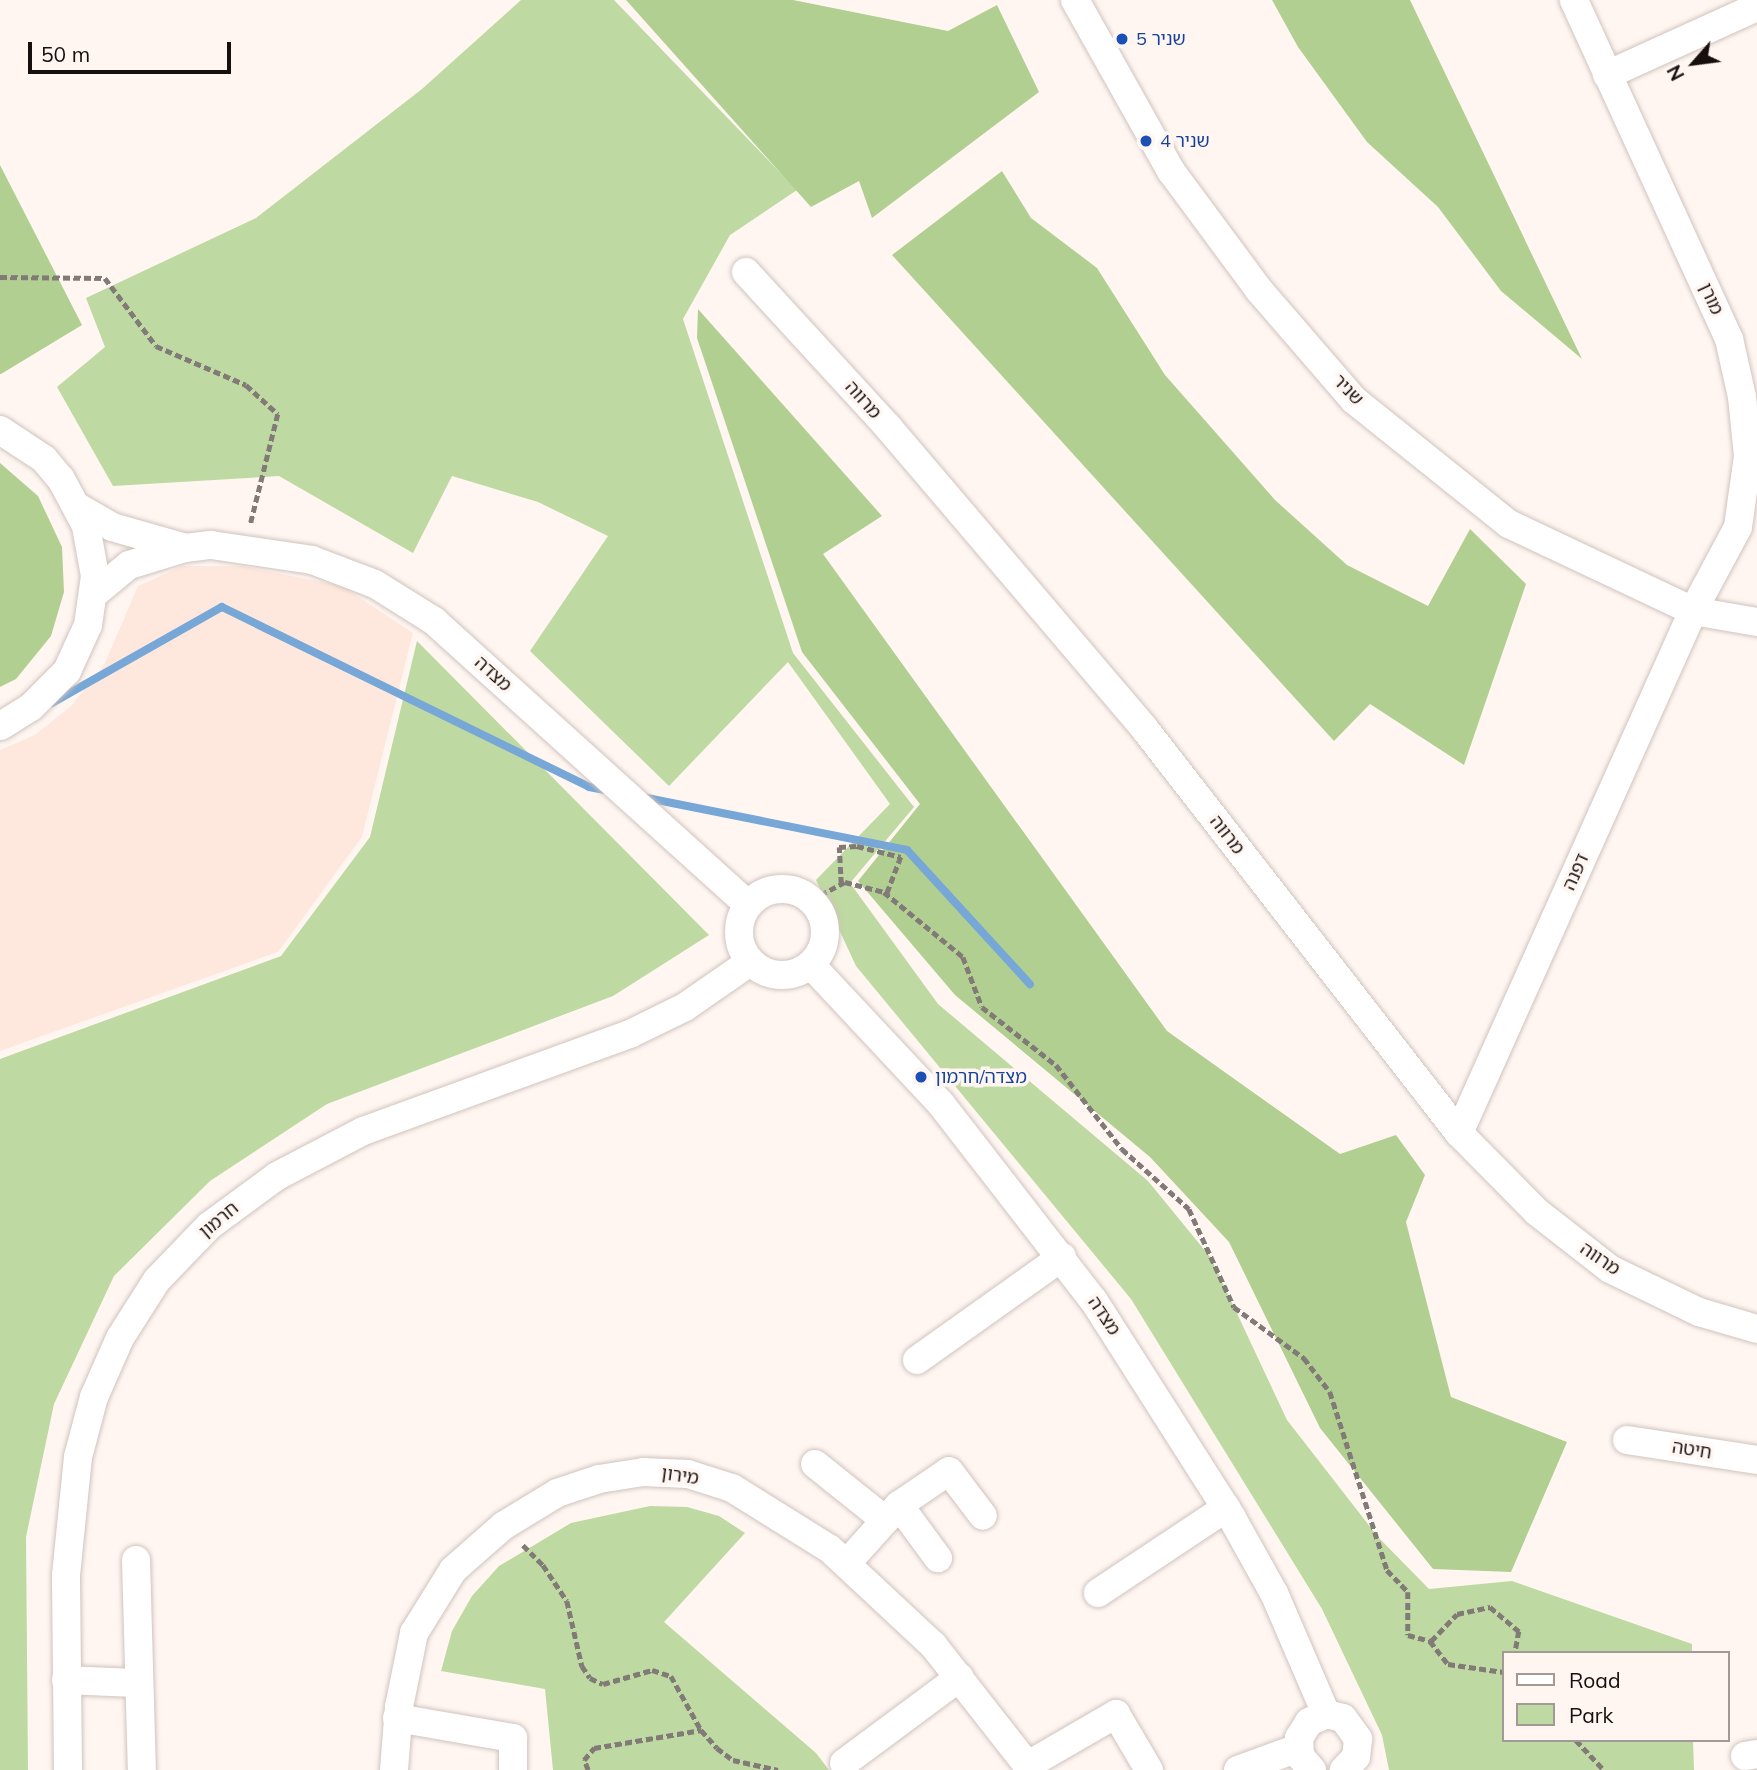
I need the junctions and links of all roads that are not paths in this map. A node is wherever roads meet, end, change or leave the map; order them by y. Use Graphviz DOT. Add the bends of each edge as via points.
graph roads {
  1 [pos="1074,0"];
  2 [pos="1574,0"];
  3 [pos="1757,7"];
  4 [pos="1607,75"];
  5 [pos="746,272"];
  6 [pos="0,430"];
  7 [pos="78,507"];
  8 [pos="185,548"];
  9 [pos="94,594"];
  10 [pos="1693,611"];
  11 [pos="1757,622"];
  12 [pos="0,726"];
  13 [pos="748,905"];
  14 [pos="750,962"];
  15 [pos="811,965"];
  16 [pos="1459,1133"];
  17 [pos="1062,1257"];
  18 [pos="1757,1329"];
  19 [pos="917,1360"];
  20 [pos="1628,1440"];
  21 [pos="1757,1460"];
  22 [pos="816,1464"];
  23 [pos="1226,1508"];
  24 [pos="892,1513"];
  25 [pos="983,1516"];
  26 [pos="939,1558"];
  27 [pos="136,1560"];
  28 [pos="846,1563"];
  29 [pos="1097,1593"];
  30 [pos="960,1677"];
  31 [pos="66,1680"];
  32 [pos="139,1683"];
  33 [pos="1326,1714"];
  34 [pos="397,1718"];
  35 [pos="1305,1759"];
  36 [pos="844,1763"];
  37 [pos="1029,1768"];
  38 [pos="68,1770"];
  39 [pos="142,1770"];
  40 [pos="394,1770"];
  41 [pos="513,1770"];
  42 [pos="1149,1770"];
  43 [pos="1238,1770"];
  44 [pos="1345,1770"];
  1 -- 10 [label="street, שניר" via="1171,171 1259,290 1354,400 1509,524"];
  2 -- 4 [label="street, מורן"];
  3 -- 4 [label="street"];
  4 -- 10 [label="street, מורן" via="1729,338 1742,397 1748,456 1738,527"];
  5 -- 16 [label="street, מרווה" via="888,427 1144,728"];
  6 -- 7 [label="street" via="44,459"];
  7 -- 8 [label="street, מצדה" via="112,527"];
  7 -- 9 [label="street" via="92,551"];
  8 -- 9 [label="street, מצדה" via="129,565"];
  8 -- 13 [label="street, מצדה" via="245,548 344,570 434,621"];
  9 -- 12 [label="street" via="88,625 66,671 31,707"];
  10 -- 11 [label="street, שניר"];
  10 -- 16 [label="street, דפנה"];
  13 -- 14 [label="street" via="739,934"];
  13 -- 15 [label="street" via="770,891 783,889 811,900 826,930 825,943"];
  14 -- 15 [label="street" via="780,976"];
  14 -- 31 [label="street, חרמון" via="685,1007 630,1034 363,1131 277,1176 209,1226 157,1280 120,1338 94,1397 70,1517"];
  15 -- 17 [label="street, מצדה" via="941,1104"];
  16 -- 18 [label="street, מרווה" via="1536,1212 1610,1269 1699,1312"];
  17 -- 19 [label="street"];
  17 -- 23 [label="street, מצדה" via="1142,1372"];
  20 -- 21 [label="street, חיטה"];
  22 -- 24 [label="street"];
  23 -- 29 [label="street"];
  23 -- 33 [label="street, מצדה" via="1274,1593"];
  24 -- 25 [label="street" via="949,1471"];
  24 -- 26 [label="street"];
  24 -- 28 [label="street"];
  27 -- 32 [label="street"];
  28 -- 30 [label="street, מירון" via="898,1609"];
  28 -- 34 [label="street, מירון" via="764,1506 732,1488 688,1474 643,1472 599,1479 557,1493 503,1526 453,1570 430,1602 414,1633"];
  30 -- 36 [label="street"];
  30 -- 37 [label="street, מירון"];
  31 -- 32 [label="street"];
  31 -- 38 [label="street, חרמון"];
  32 -- 39 [label="street"];
  33 -- 35 [label="street" via="1309,1722"];
  33 -- 44 [label="street" via="1343,1718 1358,1739 1356,1757"];
  34 -- 40 [label="street, מירון"];
  34 -- 41 [label="street" via="513,1738"];
  35 -- 43 [label="street"];
  37 -- 42 [label="street" via="1116,1714"];
}
